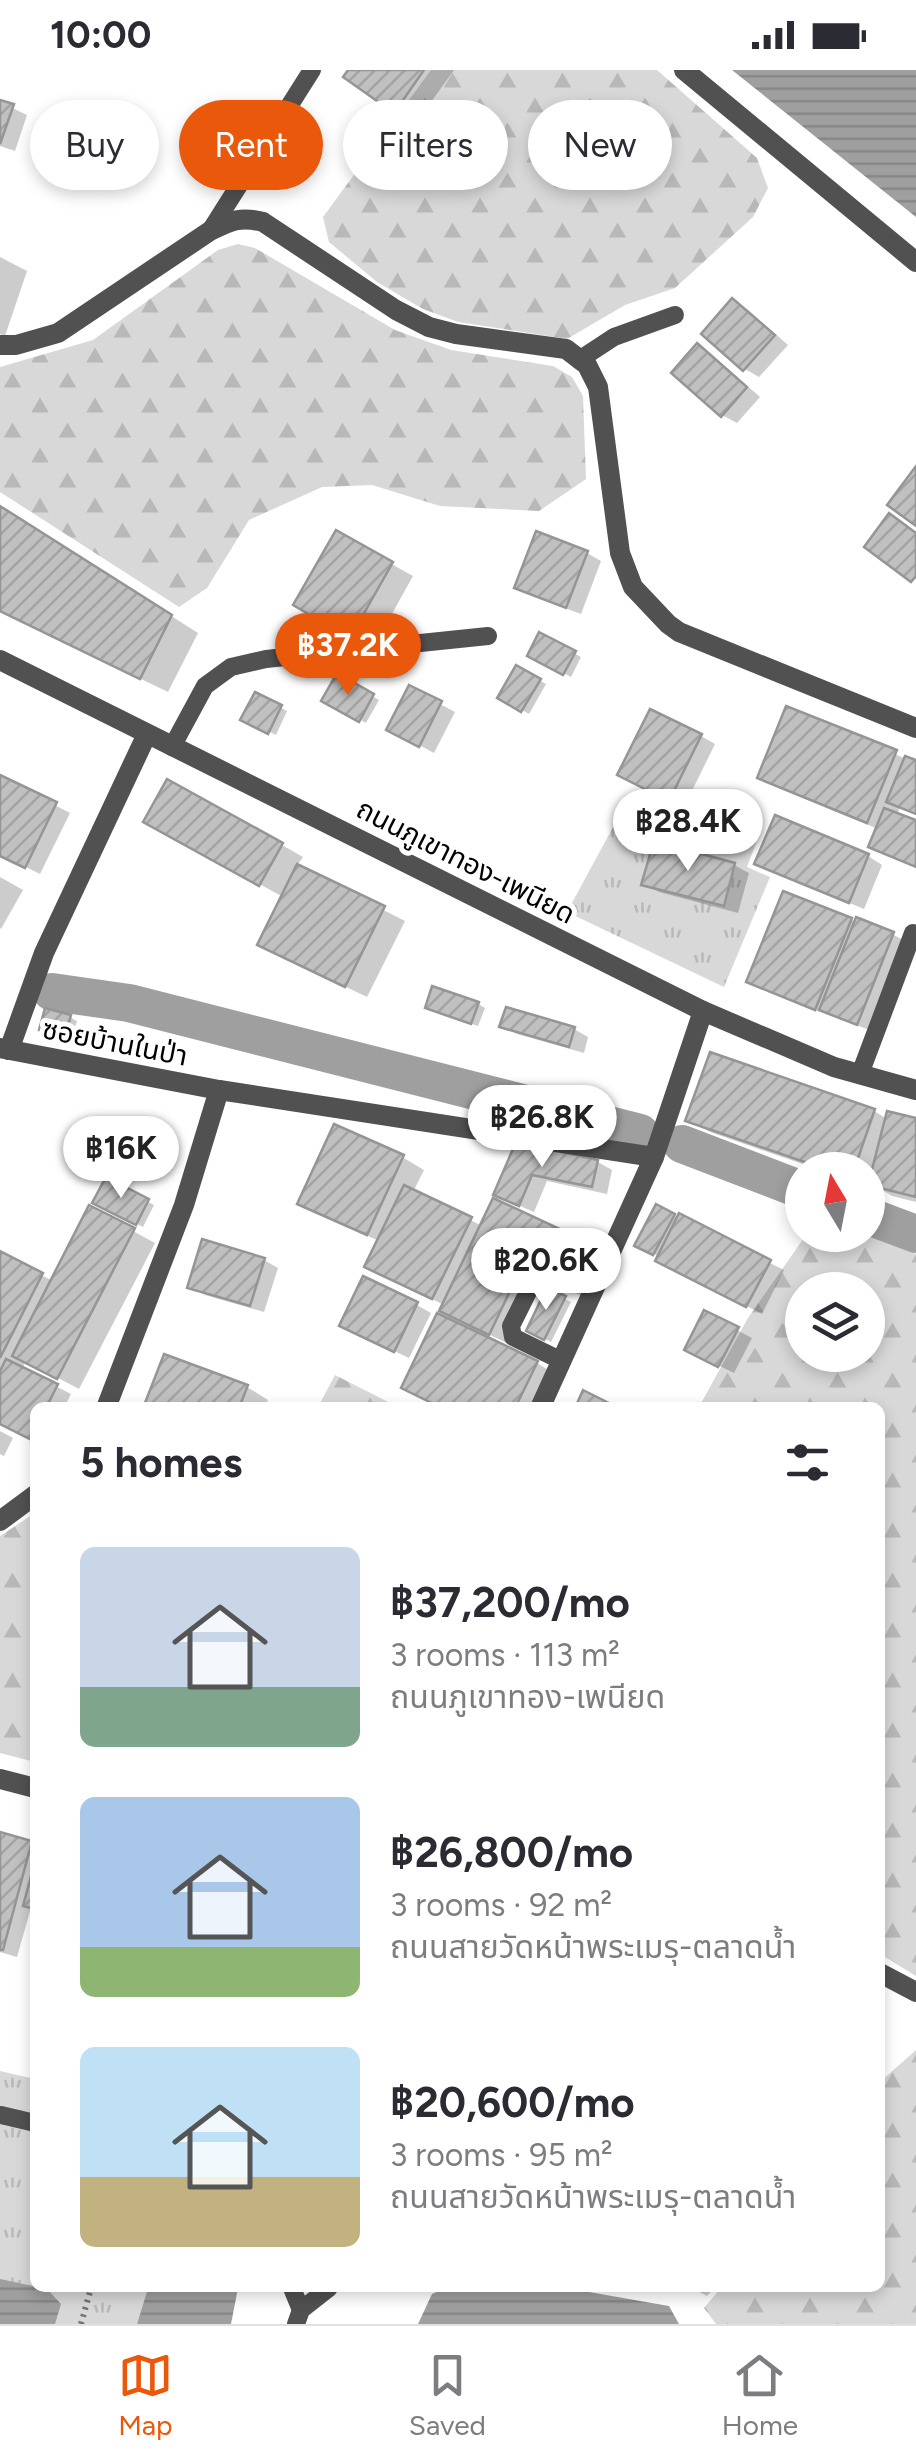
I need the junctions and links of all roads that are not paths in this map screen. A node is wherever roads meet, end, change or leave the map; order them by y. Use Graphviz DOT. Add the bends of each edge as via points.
graph roads {
  1 [pos="312,70"];
  2 [pos="684,70"];
  3 [pos="210,230"];
  4 [pos="916,262"];
  5 [pos="675,315"];
  6 [pos="0,345"];
  7 [pos="579,360"];
  8 [pos="488,636"];
  9 [pos="0,660"];
  10 [pos="916,728"];
  11 [pos="146,734"];
  12 [pos="172,747"];
  13 [pos="912,933"];
  14 [pos="703,1012"];
  15 [pos="5,1049"];
  16 [pos="860,1074"];
  17 [pos="219,1090"];
  18 [pos="916,1090"];
  19 [pos="654,1157"];
  20 [pos="530,1288"];
  21 [pos="562,1361"];
  22 [pos="108,1402"];
  23 [pos="543,1402"];
  24 [pos="30,1499"];
  25 [pos="0,1520"];
  26 [pos="0,1779"];
  27 [pos="30,1787"];
  28 [pos="885,1976"];
  29 [pos="916,1992"];
  30 [pos="1,2115"];
  31 [pos="30,2122"];
  32 [pos="293,2292"];
  33 [pos="324,2292"];
  34 [pos="298,2317"];
  1 -- 3 [label="lane"];
  2 -- 4 [label="street"];
  3 -- 6 [label="street" via="58,332"];
  3 -- 7 [label="street" via="246,218 263,222 429,327 566,350"];
  5 -- 7 [label="lane" via="614,337"];
  7 -- 10 [label="street" via="598,387 620,554 645,599 679,632"];
  8 -- 12 [label="lane" via="231,667 206,686"];
  9 -- 11 [label="street, ถนนภูเขาทอง-เพนียด"];
  11 -- 12 [label="street, ถนนภูเขาทอง-เพนียด"];
  11 -- 15 [label="street"];
  12 -- 14 [label="street, ถนนภูเขาทอง-เพนียด"];
  13 -- 16 [label="lane"];
  14 -- 16 [label="street, ถนนภูเขาทอง-เพนียด"];
  14 -- 19 [label="street"];
  15 -- 17 [label="street, ซอยบ้านในป่า"];
  16 -- 18 [label="street, ถนนภูเขาทอง-เพนียด"];
  17 -- 19 [label="street, ซอยบ้านในป่า"];
  17 -- 22 [label="street" via="184,1204"];
  19 -- 21 [label="street"];
  20 -- 21 [label="lane" via="510,1332"];
  21 -- 23 [label="street"];
  24 -- 25 [label="street"];
  26 -- 27 [label="street"];
  28 -- 29 [label="street"];
  30 -- 31 [label="lane"];
  32 -- 34 [label="lane"];
  33 -- 34 [label="lane"];
}
